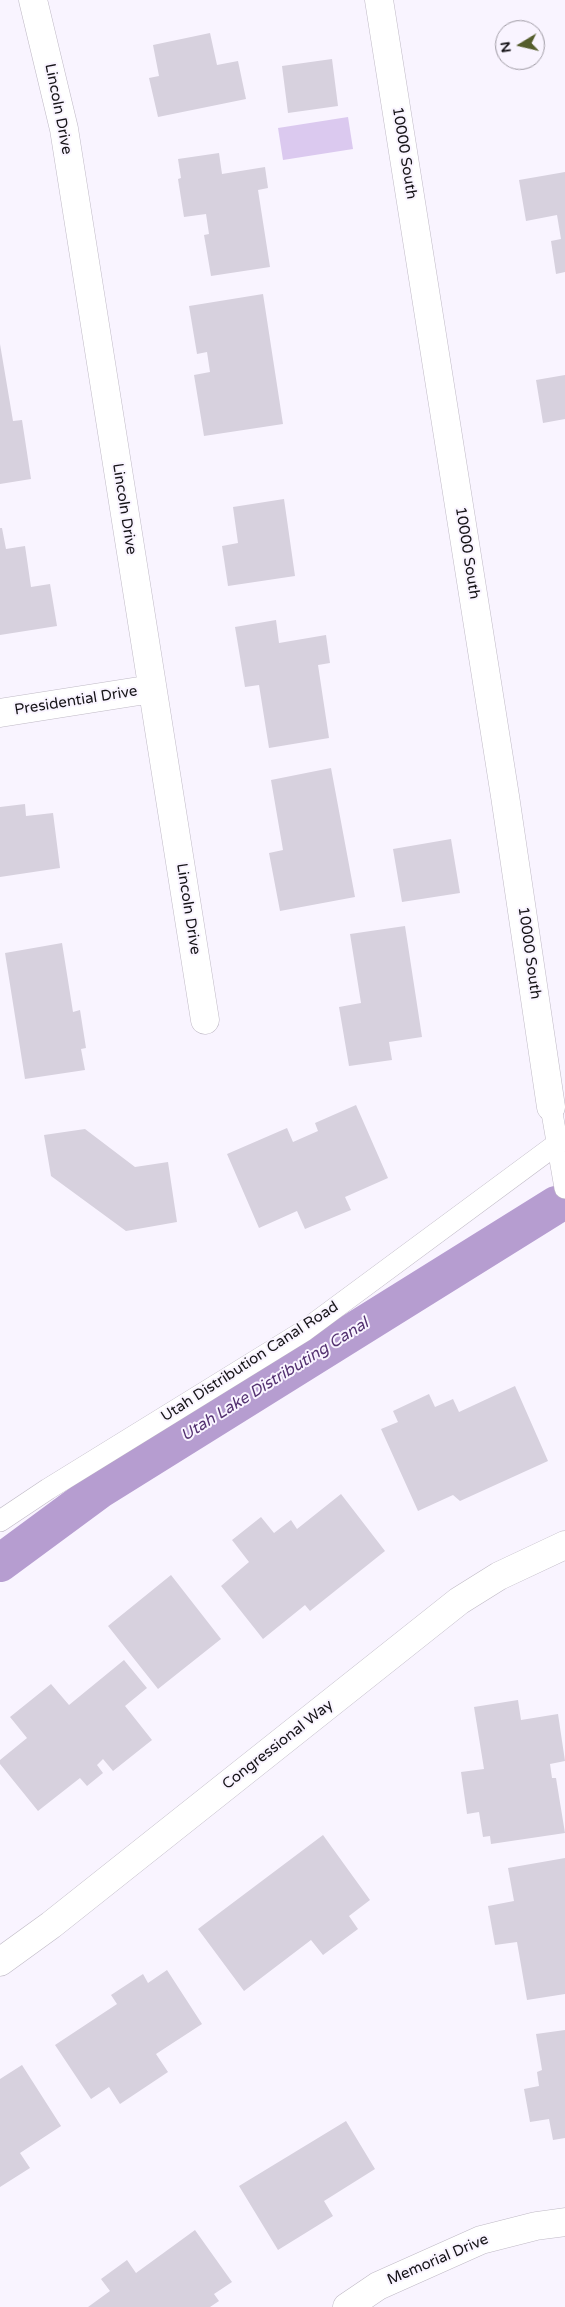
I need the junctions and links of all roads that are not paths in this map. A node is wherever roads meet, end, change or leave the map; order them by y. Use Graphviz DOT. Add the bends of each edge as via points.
graph roads {
  1 [pos="33,0"];
  2 [pos="379,0"];
  3 [pos="152,689"];
  4 [pos="0,713"];
  5 [pos="205,1020"];
  6 [pos="552,1107"];
  7 [pos="561,1141"];
  8 [pos="565,1188"];
  9 [pos="0,1521"];
  10 [pos="565,1545"];
  11 [pos="0,1962"];
  12 [pos="565,2222"];
  13 [pos="347,2307"];
  1 -- 3 [label="street, Lincoln Drive" via="64,129"];
  2 -- 6 [label="street, 10000 South"];
  3 -- 4 [label="street, Presidential Drive"];
  3 -- 5 [label="street, Lincoln Drive"];
  6 -- 7 [label="lane"];
  7 -- 8 [label="lane"];
  7 -- 9 [label="lane, Utah Distribution Canal Road" via="304,1331"];
  10 -- 11 [label="street, Congressional Way" via="499,1576 459,1601"];
  12 -- 13 [label="street, Memorial Drive" via="481,2240 378,2286"];
}
